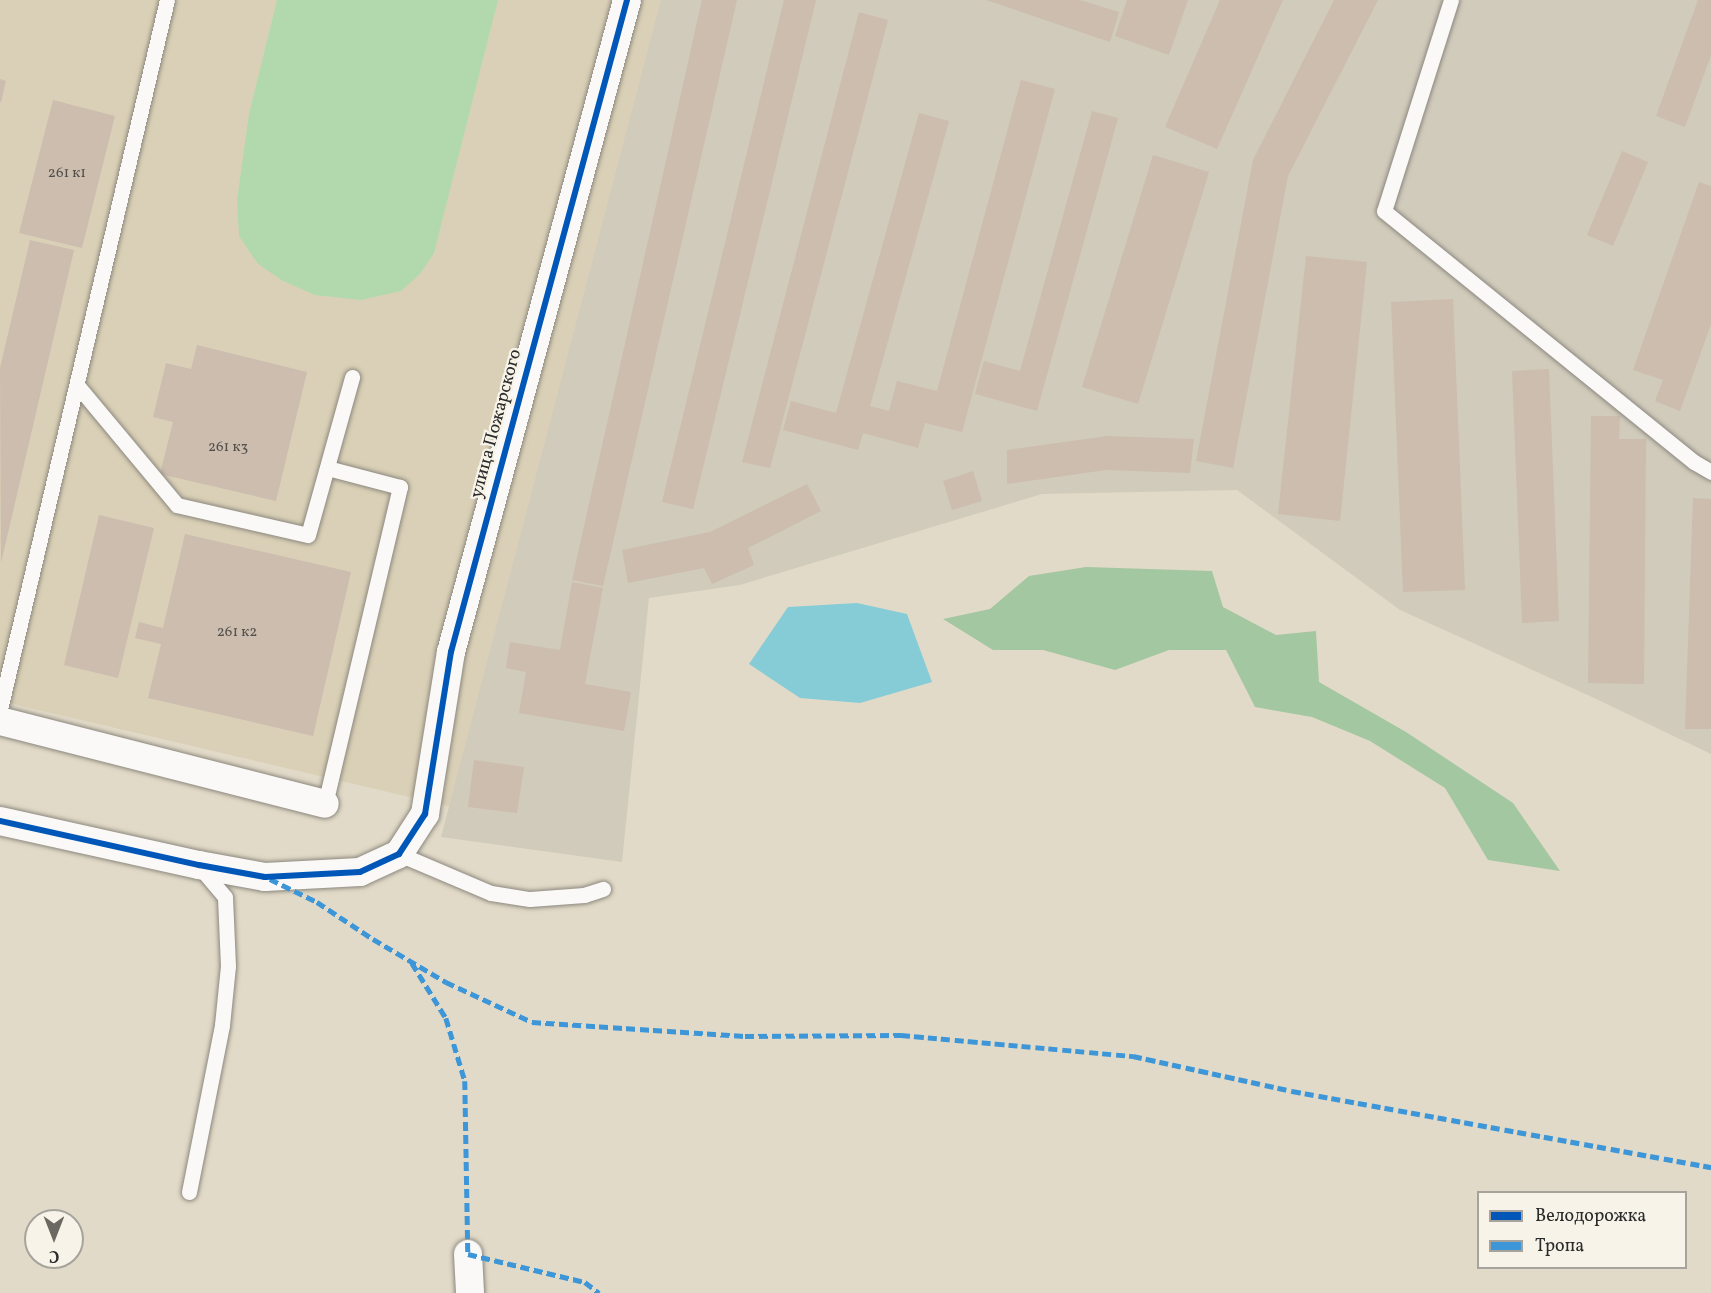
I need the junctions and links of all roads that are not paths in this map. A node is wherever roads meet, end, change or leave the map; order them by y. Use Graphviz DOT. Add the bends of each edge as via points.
graph roads {
  1 [pos="167,0"];
  2 [pos="627,0"];
  3 [pos="1451,0"];
  4 [pos="352,377"];
  5 [pos="77,385"];
  6 [pos="327,468"];
  7 [pos="1711,472"];
  8 [pos="0,709"];
  9 [pos="0,721"];
  10 [pos="325,804"];
  11 [pos="0,821"];
  12 [pos="399,854"];
  13 [pos="199,865"];
  14 [pos="603,889"];
  15 [pos="189,1192"];
  16 [pos="468,1254"];
  17 [pos="470,1293"];
  1 -- 5 [label="lane"];
  2 -- 12 [label="street, улица Пожарского" via="451,652 425,814"];
  3 -- 7 [label="lane" via="1384,211"];
  4 -- 6 [label="lane"];
  5 -- 6 [label="lane" via="177,505 308,535"];
  5 -- 8 [label="lane"];
  6 -- 10 [label="lane" via="400,487"];
  9 -- 10 [label="street"];
  11 -- 13 [label="street"];
  12 -- 13 [label="street" via="360,873 265,876"];
  12 -- 14 [label="lane" via="491,893 530,899 584,895"];
  13 -- 15 [label="lane" via="225,897 228,966 222,1025"];
  16 -- 17 [label="street"];
}
